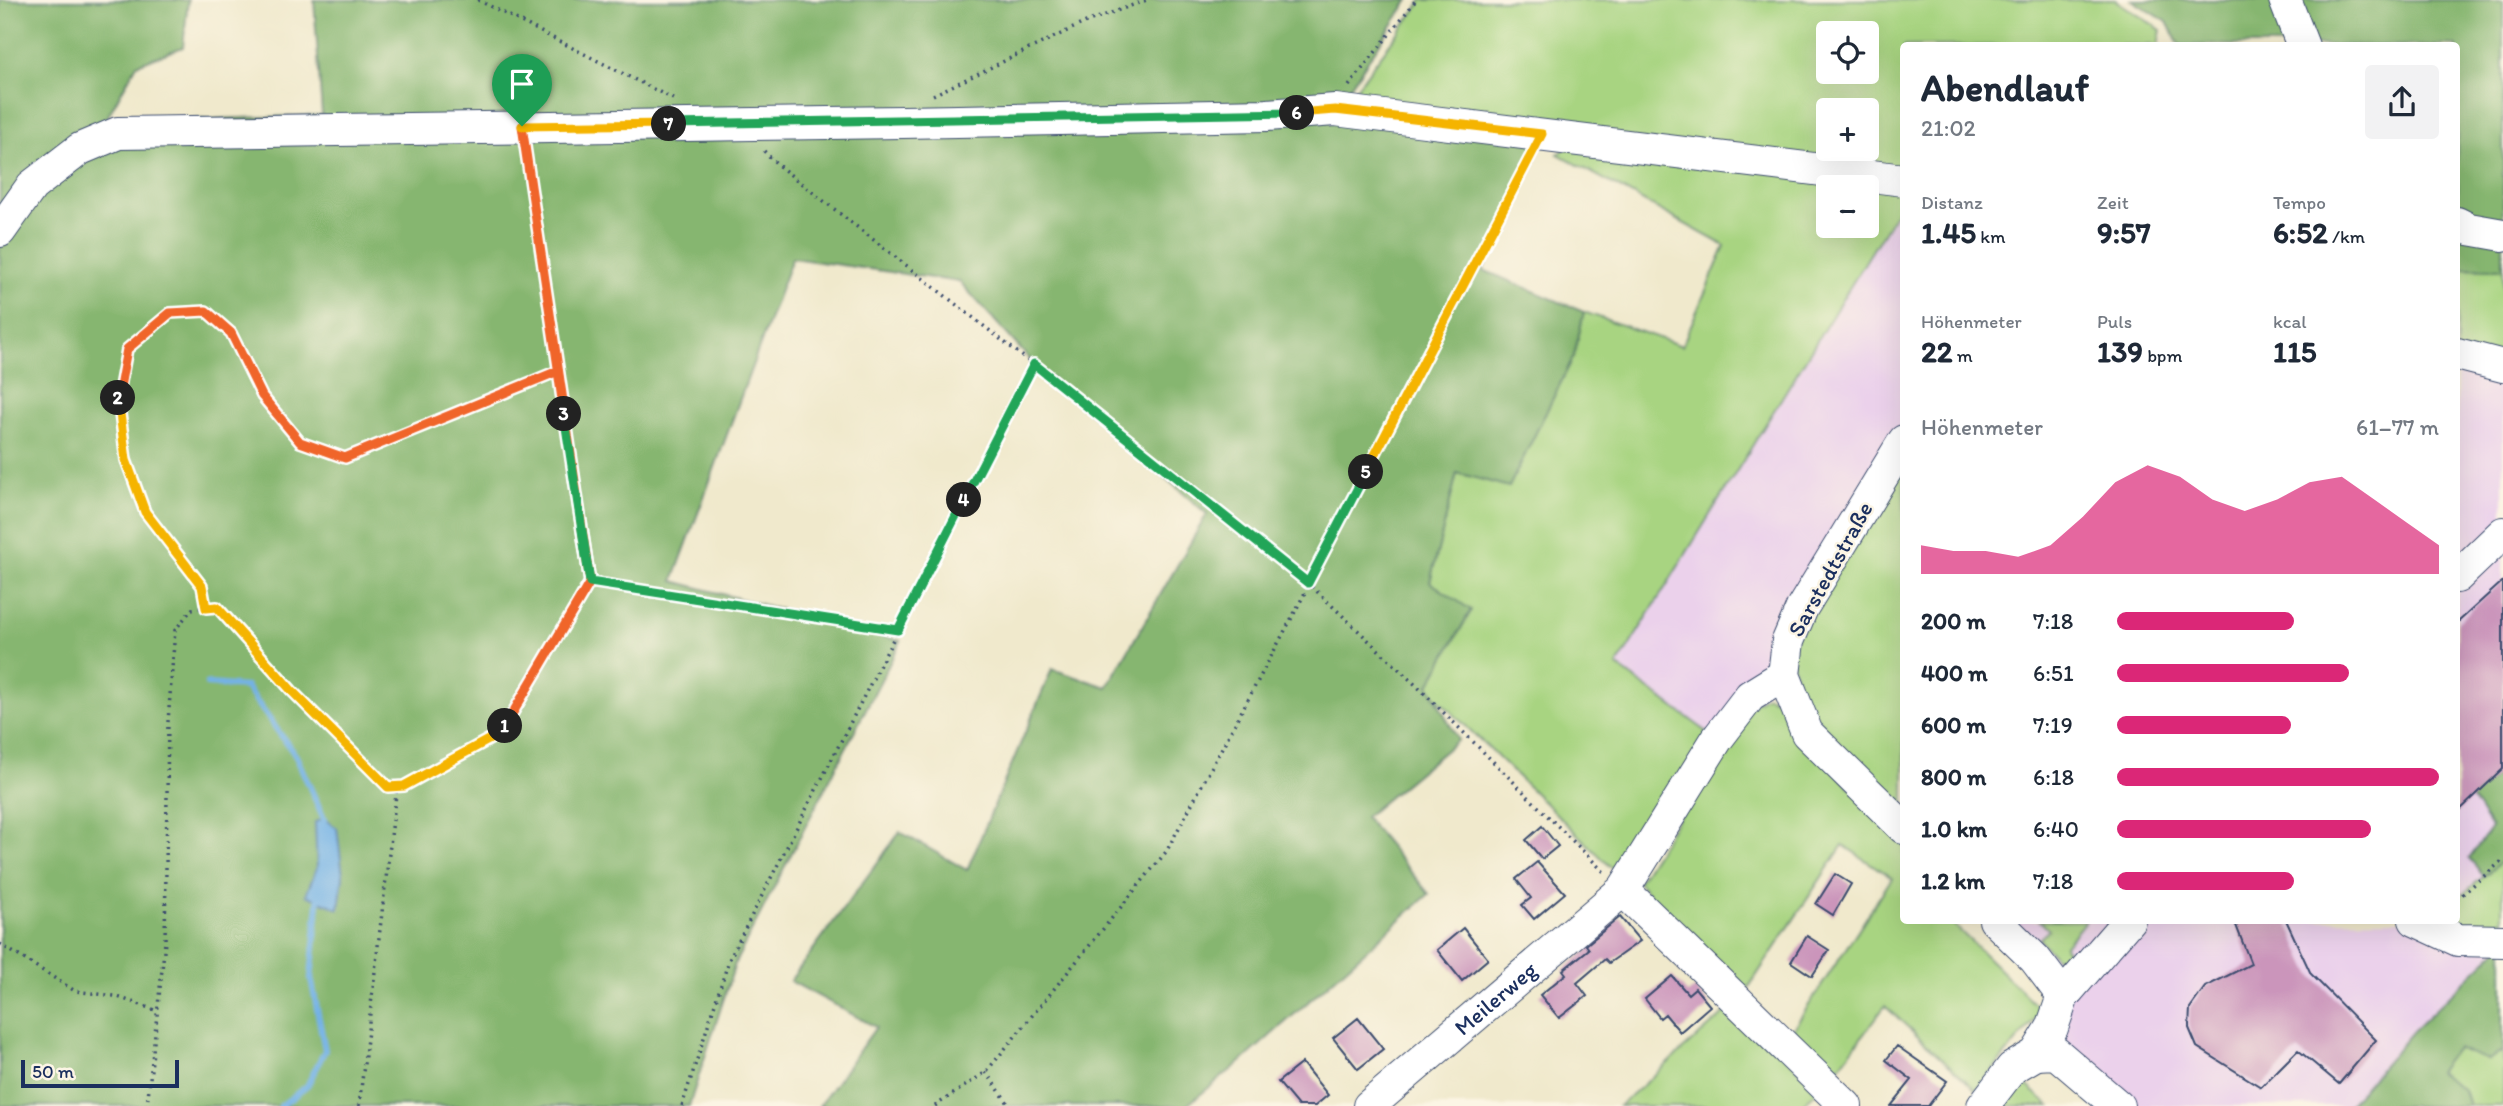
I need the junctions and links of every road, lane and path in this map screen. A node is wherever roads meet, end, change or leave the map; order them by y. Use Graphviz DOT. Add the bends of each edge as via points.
graph roads {
  1 [pos="478,0"];
  2 [pos="1147,0"];
  3 [pos="1416,0"];
  4 [pos="2285,0"];
  5 [pos="2301,42"];
  6 [pos="676,100"];
  7 [pos="1331,110"];
  8 [pos="903,122"];
  9 [pos="522,126"];
  10 [pos="1542,134"];
  11 [pos="757,143"];
  12 [pos="1900,179"];
  13 [pos="2460,224"];
  14 [pos="0,231"];
  15 [pos="2503,234"];
  16 [pos="2460,355"];
  17 [pos="1034,364"];
  18 [pos="2503,366"];
  19 [pos="558,371"];
  20 [pos="1900,448"];
  21 [pos="2503,533"];
  22 [pos="2460,574"];
  23 [pos="590,582"];
  24 [pos="1308,583"];
  25 [pos="206,608"];
  26 [pos="898,630"];
  27 [pos="1784,675"];
  28 [pos="397,786"];
  29 [pos="1900,824"];
  30 [pos="2503,860"];
  31 [pos="1623,890"];
  32 [pos="2460,896"];
  33 [pos="1999,924"];
  34 [pos="2126,924"];
  35 [pos="2424,924"];
  36 [pos="2503,941"];
  37 [pos="0,944"];
  38 [pos="2063,996"];
  39 [pos="158,1011"];
  40 [pos="2036,1054"];
  41 [pos="986,1072"];
  42 [pos="147,1106"];
  43 [pos="359,1106"];
  44 [pos="682,1106"];
  45 [pos="935,1106"];
  46 [pos="1010,1106"];
  47 [pos="1369,1106"];
  48 [pos="1846,1106"];
  49 [pos="1983,1106"];
  50 [pos="2118,1106"];
  1 -- 6 [label="path"];
  2 -- 8 [label="path" via="1086,22 936,92"];
  3 -- 7 [label="path"];
  4 -- 5 [label="street"];
  7 -- 8 [label="street"];
  7 -- 10 [label="street"];
  8 -- 9 [label="street"];
  9 -- 14 [label="street" via="118,134 79,149 32,186"];
  9 -- 19 [label="path"];
  10 -- 12 [label="street"];
  10 -- 24 [label="path"];
  11 -- 17 [label="path" via="779,166"];
  13 -- 15 [label="street"];
  16 -- 18 [label="street"];
  17 -- 24 [label="path"];
  17 -- 26 [label="path"];
  19 -- 23 [label="path"];
  19 -- 25 [label="path" via="345,458 300,442 262,396 231,333 206,311 170,313 127,349 117,393 126,460 145,512 202,586"];
  20 -- 27 [label="street, Sarstedtstraße" via="1802,608 1788,642"];
  21 -- 22 [label="street"];
  23 -- 26 [label="path"];
  23 -- 28 [label="path" via="501,733"];
  24 -- 31 [label="path" via="1498,763"];
  24 -- 41 [label="path" via="1166,852"];
  25 -- 28 [label="path" via="217,607 368,768 388,787"];
  25 -- 39 [label="path" via="192,609 175,630 168,722 165,942"];
  26 -- 44 [label="path" via="729,960"];
  27 -- 29 [label="street, Sarstedtstraße" via="1807,733"];
  27 -- 31 [label="street, Meilerweg" via="1749,696"];
  28 -- 43 [label="path"];
  30 -- 32 [label="path"];
  31 -- 47 [label="street, Meilerweg"];
  31 -- 48 [label="street"];
  33 -- 38 [label="street" via="2035,959"];
  34 -- 38 [label="street"];
  35 -- 36 [label="street" via="2458,940"];
  37 -- 39 [label="path" via="75,991 115,996"];
  38 -- 40 [label="street" via="2052,1028"];
  39 -- 42 [label="path"];
  40 -- 49 [label="street" via="2012,1068"];
  40 -- 50 [label="street" via="2056,1053"];
  41 -- 45 [label="path"];
  41 -- 46 [label="path"];
}
